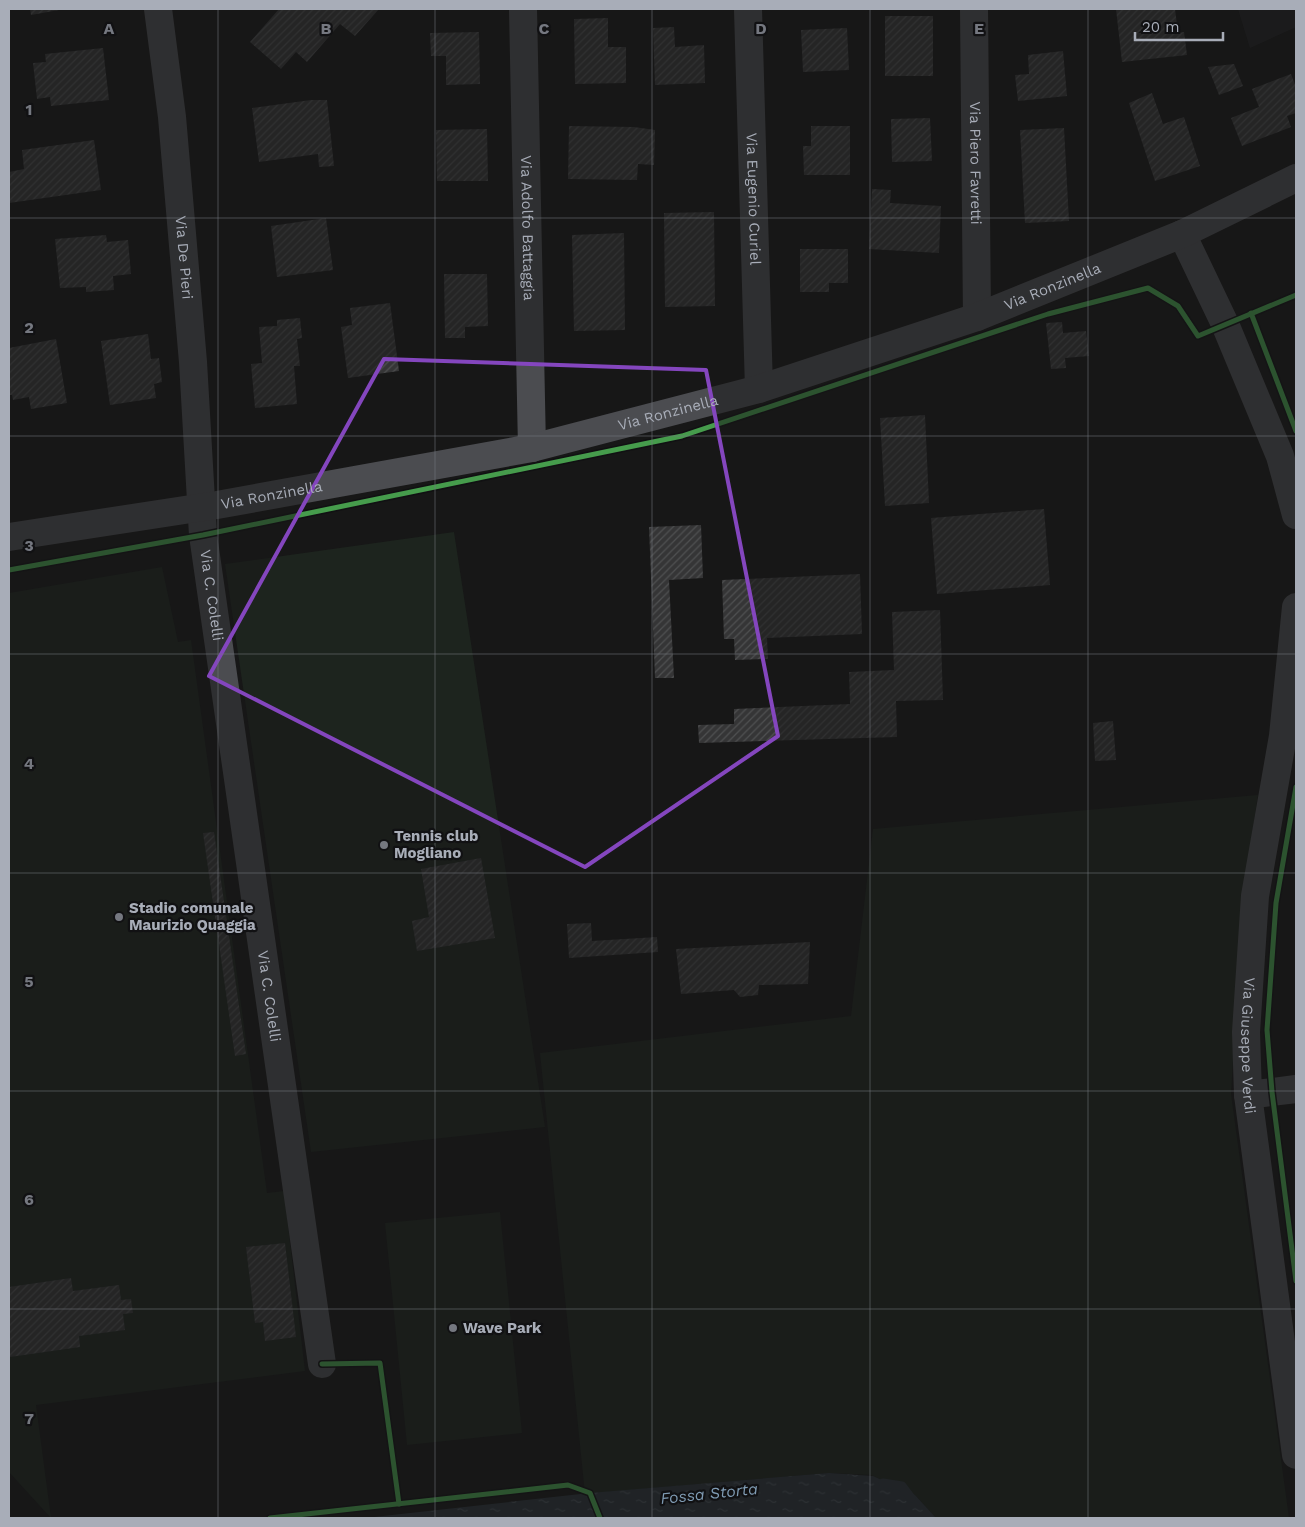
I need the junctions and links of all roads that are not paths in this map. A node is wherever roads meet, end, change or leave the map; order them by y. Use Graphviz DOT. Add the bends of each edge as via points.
graph roads {
  1 [pos="158,9"];
  2 [pos="523,9"];
  3 [pos="748,9"];
  4 [pos="974,9"];
  5 [pos="1296,178"];
  6 [pos="1182,234"];
  7 [pos="977,317"];
  8 [pos="759,389"];
  9 [pos="532,448"];
  10 [pos="200,508"];
  11 [pos="1296,516"];
  12 [pos="9,537"];
  13 [pos="1296,607"];
  14 [pos="1296,1089"];
  15 [pos="1248,1095"];
  16 [pos="322,1364"];
  17 [pos="1290,1365"];
  18 [pos="1296,1456"];
  1 -- 10 [label="street, Via De Pieri" via="173,127 193,362"];
  2 -- 9 [label="street, Via Adolfo Battaggia"];
  3 -- 8 [label="street, Via Eugenio Curiel"];
  4 -- 7 [label="street, Via Piero Favretti"];
  5 -- 6 [label="street, Via Ronzinella"];
  6 -- 7 [label="street, Via Ronzinella"];
  6 -- 11 [label="street" via="1225,324 1280,456"];
  7 -- 8 [label="street, Via Ronzinella"];
  8 -- 9 [label="street, Via Ronzinella"];
  9 -- 10 [label="street, Via Ronzinella"];
  10 -- 12 [label="street, Via Ronzinella"];
  10 -- 16 [label="street, Via C. Colelli"];
  13 -- 15 [label="street, Via Giuseppe Verdi" via="1283,736 1255,896 1246,1032"];
  14 -- 15 [label="street"];
  15 -- 17 [label="street, Via Giuseppe Verdi"];
  17 -- 18 [label="street, Via Giuseppe Verdi"];
}
